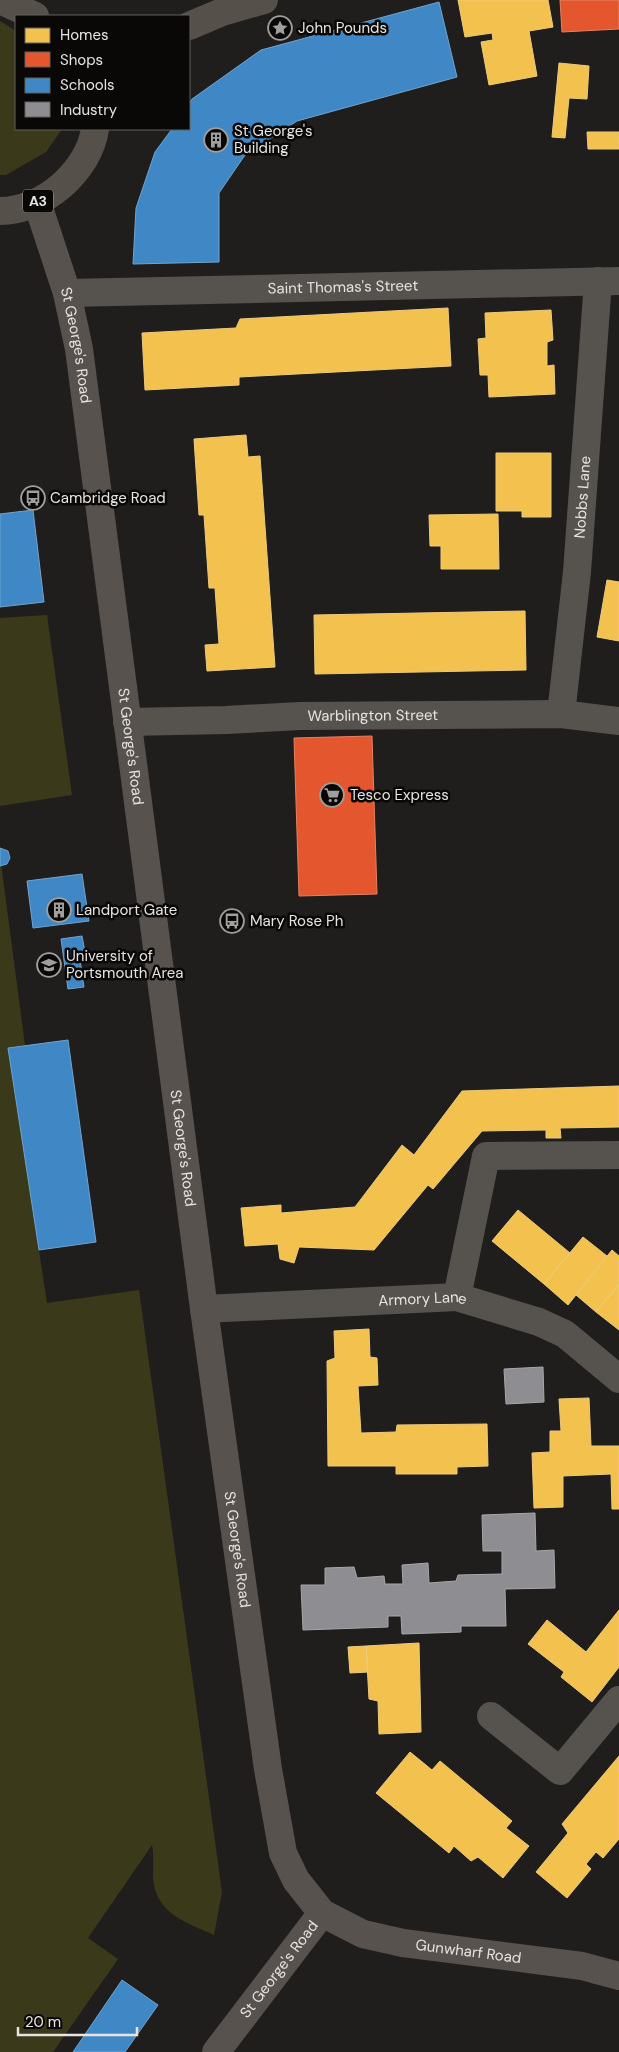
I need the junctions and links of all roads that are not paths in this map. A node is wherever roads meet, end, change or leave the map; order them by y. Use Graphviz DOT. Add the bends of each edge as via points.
graph roads {
  1 [pos="0,0"];
  2 [pos="264,0"];
  3 [pos="32,15"];
  4 [pos="190,26"];
  5 [pos="95,130"];
  6 [pos="37,202"];
  7 [pos="0,211"];
  8 [pos="608,281"];
  9 [pos="67,293"];
  10 [pos="561,714"];
  11 [pos="619,721"];
  12 [pos="127,722"];
  13 [pos="619,1155"];
  14 [pos="457,1297"];
  15 [pos="204,1310"];
  16 [pos="619,1379"];
  17 [pos="619,1700"];
  18 [pos="490,1716"];
  19 [pos="322,1913"];
  20 [pos="619,1976"];
  21 [pos="216,2052"];
  1 -- 3 [label="main road"];
  2 -- 4 [label="main road"];
  5 -- 6 [label="main road, A3" via="86,158 70,178"];
  6 -- 7 [label="main road, A3"];
  6 -- 9 [label="main road, St George's Road"];
  8 -- 9 [label="street, Saint Thomas's Street"];
  8 -- 10 [label="street, Nobbs Lane"];
  9 -- 12 [label="main road, St George's Road" via="79,349"];
  10 -- 11 [label="street, Warblington Street"];
  10 -- 12 [label="street, Warblington Street" via="300,716"];
  12 -- 15 [label="main road, St George's Road"];
  13 -- 14 [label="street" via="486,1156"];
  14 -- 15 [label="street, Armory Lane"];
  14 -- 16 [label="street, Armory Lane" via="539,1322 566,1334"];
  15 -- 19 [label="main road, St George's Road" via="258,1703 280,1838 291,1872"];
  17 -- 18 [label="street" via="560,1771"];
  19 -- 20 [label="main road, Gunwharf Road" via="362,1934 388,1941 582,1966"];
  19 -- 21 [label="main road, St George's Road"];
}
